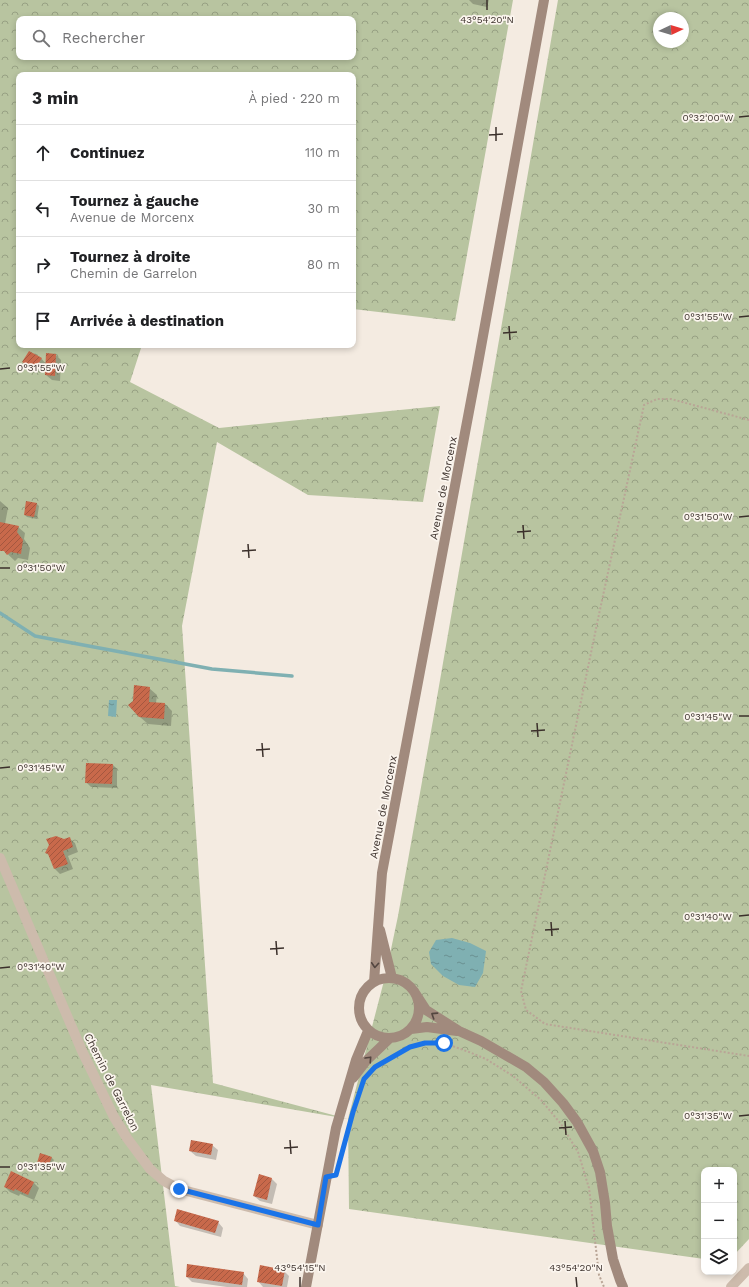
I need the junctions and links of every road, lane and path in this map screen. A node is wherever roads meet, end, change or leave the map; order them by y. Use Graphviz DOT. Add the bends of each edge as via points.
graph roads {
  1 [pos="544,0"];
  2 [pos="749,420"];
  3 [pos="0,858"];
  4 [pos="378,920"];
  5 [pos="392,978"];
  6 [pos="374,982"];
  7 [pos="415,993"];
  8 [pos="411,1029"];
  9 [pos="368,1031"];
  10 [pos="459,1031"];
  11 [pos="389,1039"];
  12 [pos="749,1056"];
  13 [pos="375,1067"];
  14 [pos="364,1079"];
  15 [pos="350,1081"];
  16 [pos="353,1112"];
  17 [pos="351,1119"];
  18 [pos="346,1140"];
  19 [pos="318,1225"];
  20 [pos="749,1268"];
  21 [pos="306,1287"];
  22 [pos="604,1287"];
  23 [pos="623,1287"];
  24 [pos="731,1287"];
  1 -- 4 [label="main road, Avenue de Morcenx" via="384,865"];
  2 -- 12 [label="path" via="671,398 657,399 644,405 521,991 526,1010 545,1024"];
  3 -- 19 [label="street, Chemin de Garrelon" via="82,1051 114,1117 150,1169 179,1189"];
  4 -- 5 [label="main road"];
  4 -- 6 [label="main road, Avenue de Morcenx, one-way"];
  5 -- 6 [label="main road"];
  5 -- 7 [label="main road" via="409,986"];
  6 -- 9 [label="main road" via="366,988 358,1005 362,1023"];
  7 -- 8 [label="main road" via="419,1002 419,1012"];
  10 -- 7 [label="main road, one-way" via="426,1010"];
  8 -- 10 [label="main road" via="428,1027"];
  8 -- 11 [label="main road" via="397,1038"];
  9 -- 11 [label="main road"];
  9 -- 15 [label="main road"];
  10 -- 23 [label="main road" via="488,1044 526,1067 544,1082 577,1122 593,1151 600,1172 613,1259"];
  15 -- 11 [label="main road, one-way"];
  13 -- 22 [label="path" via="410,1047 425,1043 444,1043 486,1059 513,1076 541,1100 561,1124 578,1152 589,1188 599,1275"];
  14 -- 16 [label="path"];
  15 -- 19 [label="main road" via="336,1128"];
  17 -- 18 [label="path"];
  19 -- 21 [label="main road"];
  20 -- 24 [label="street"];
}
